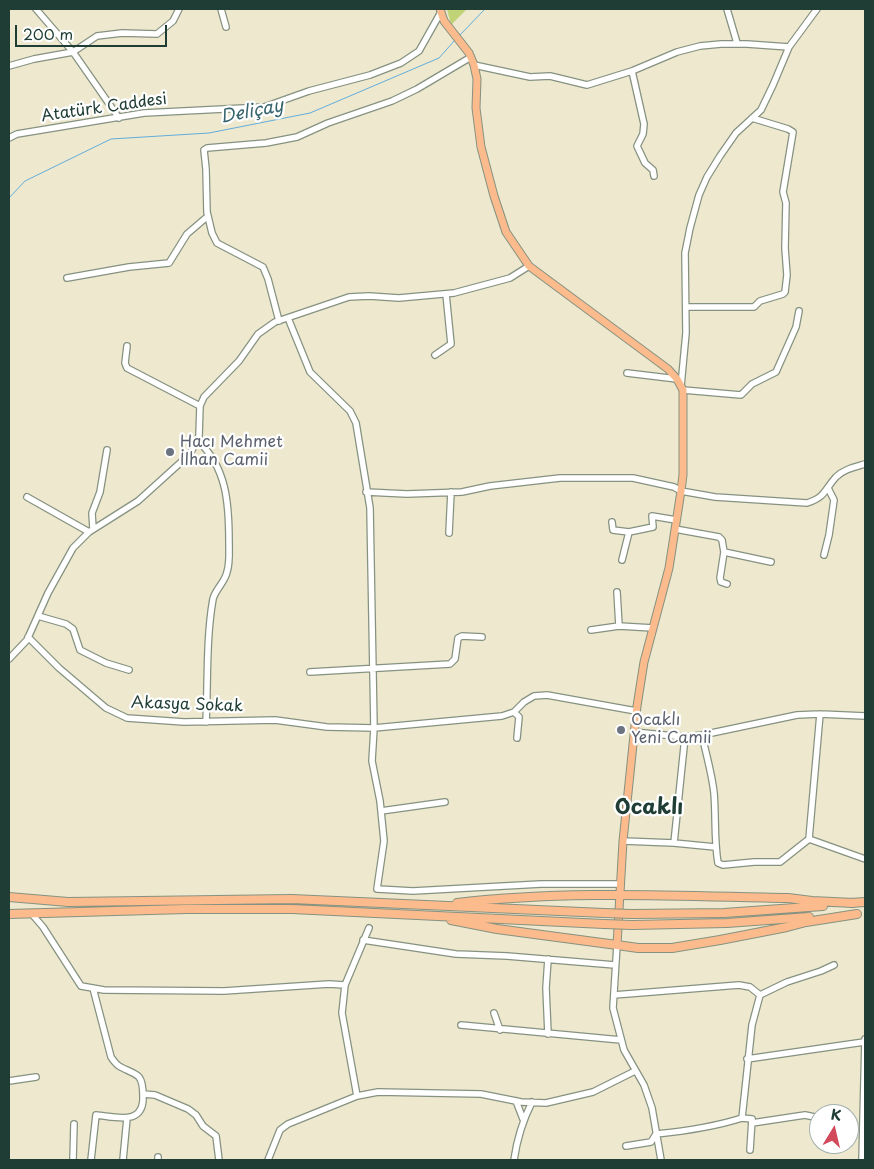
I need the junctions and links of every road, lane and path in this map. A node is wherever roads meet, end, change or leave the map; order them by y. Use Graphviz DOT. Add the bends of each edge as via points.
graph roads {
  1 [pos="36,9"];
  2 [pos="178,9"];
  3 [pos="221,9"];
  4 [pos="726,9"];
  5 [pos="817,9"];
  6 [pos="440,10"];
  7 [pos="226,27"];
  8 [pos="737,43"];
  9 [pos="789,47"];
  10 [pos="73,52"];
  11 [pos="470,55"];
  12 [pos="474,65"];
  13 [pos="9,66"];
  14 [pos="632,71"];
  15 [pos="119,118"];
  16 [pos="752,118"];
  17 [pos="9,138"];
  18 [pos="654,176"];
  19 [pos="208,216"];
  20 [pos="529,266"];
  21 [pos="67,278"];
  22 [pos="446,294"];
  23 [pos="686,307"];
  24 [pos="799,311"];
  25 [pos="288,318"];
  26 [pos="279,321"];
  27 [pos="127,346"];
  28 [pos="435,355"];
  29 [pos="627,374"];
  30 [pos="676,378"];
  31 [pos="682,388"];
  32 [pos="200,406"];
  33 [pos="197,440"];
  34 [pos="108,450"];
  35 [pos="865,464"];
  36 [pos="828,488"];
  37 [pos="681,491"];
  38 [pos="366,492"];
  39 [pos="451,492"];
  40 [pos="28,497"];
  41 [pos="676,520"];
  42 [pos="612,522"];
  43 [pos="675,529"];
  44 [pos="91,531"];
  45 [pos="449,532"];
  46 [pos="629,532"];
  47 [pos="724,552"];
  48 [pos="824,555"];
  49 [pos="622,560"];
  50 [pos="771,562"];
  51 [pos="727,584"];
  52 [pos="617,592"];
  53 [pos="38,616"];
  54 [pos="619,626"];
  55 [pos="653,628"];
  56 [pos="590,630"];
  57 [pos="28,637"];
  58 [pos="482,637"];
  59 [pos="9,659"];
  60 [pos="372,668"];
  61 [pos="129,670"];
  62 [pos="310,672"];
  63 [pos="636,711"];
  64 [pos="514,712"];
  65 [pos="820,714"];
  66 [pos="865,716"];
  67 [pos="206,722"];
  68 [pos="374,728"];
  69 [pos="634,732"];
  70 [pos="702,735"];
  71 [pos="685,737"];
  72 [pos="517,738"];
  73 [pos="445,802"];
  74 [pos="381,811"];
  75 [pos="808,838"];
  76 [pos="623,841"];
  77 [pos="674,843"];
  78 [pos="715,847"];
  79 [pos="865,859"];
  80 [pos="620,884"];
  81 [pos="620,895"];
  82 [pos="9,897"];
  83 [pos="865,902"];
  84 [pos="854,903"];
  85 [pos="415,905"];
  86 [pos="31,913"];
  87 [pos="865,913"];
  88 [pos="9,914"];
  89 [pos="414,914"];
  90 [pos="857,914"];
  91 [pos="369,928"];
  92 [pos="364,940"];
  93 [pos="617,945"];
  94 [pos="548,959"];
  95 [pos="616,965"];
  96 [pos="834,965"];
  97 [pos="345,985"];
  98 [pos="93,988"];
  99 [pos="614,995"];
  100 [pos="760,996"];
  101 [pos="494,1013"];
  102 [pos="461,1025"];
  103 [pos="500,1030"];
  104 [pos="548,1034"];
  105 [pos="621,1040"];
  106 [pos="865,1040"];
  107 [pos="747,1059"];
  108 [pos="636,1071"];
  109 [pos="36,1077"];
  110 [pos="9,1081"];
  111 [pos="143,1094"];
  112 [pos="357,1096"];
  113 [pos="516,1101"];
  114 [pos="532,1102"];
  115 [pos="809,1117"];
  116 [pos="127,1118"];
  117 [pos="742,1118"];
  118 [pos="523,1119"];
  119 [pos="752,1123"];
  120 [pos="74,1124"];
  121 [pos="656,1134"];
  122 [pos="626,1146"];
  123 [pos="750,1150"];
  124 [pos="73,1160"];
  125 [pos="91,1160"];
  126 [pos="123,1160"];
  127 [pos="219,1160"];
  128 [pos="268,1160"];
  129 [pos="514,1160"];
  130 [pos="661,1160"];
  131 [pos="862,1160"];
  1 -- 10 [label="street"];
  2 -- 10 [label="street" via="173,21 156,34 96,36"];
  3 -- 7 [label="street"];
  4 -- 8 [label="street"];
  5 -- 9 [label="street"];
  6 -- 11 [label="main road" via="448,27"];
  6 -- 15 [label="street, Atatürk Caddesi" via="419,51 401,63 370,75 264,107 144,113"];
  8 -- 9 [label="street"];
  8 -- 14 [label="street" via="700,46 677,52"];
  9 -- 16 [label="street" via="761,110"];
  10 -- 13 [label="street"];
  10 -- 15 [label="street"];
  11 -- 12 [label="main road"];
  11 -- 19 [label="street" via="392,101 297,137 266,144 207,148 204,150"];
  12 -- 14 [label="street" via="587,85"];
  12 -- 20 [label="main road" via="481,148 494,196 506,232"];
  14 -- 18 [label="street" via="644,124 637,146"];
  15 -- 17 [label="street, Atatürk Caddesi" via="17,134"];
  16 -- 23 [label="street" via="736,133 720,156 699,195 685,253"];
  16 -- 23 [label="street" via="793,132 783,192 786,204 785,292 754,306"];
  19 -- 21 [label="street" via="187,234 169,263"];
  19 -- 26 [label="street" via="217,243 263,267"];
  20 -- 22 [label="street" via="510,278"];
  20 -- 30 [label="main road" via="649,354"];
  22 -- 25 [label="street" via="399,298 349,297"];
  22 -- 28 [label="street" via="451,344"];
  23 -- 31 [label="street"];
  24 -- 31 [label="street" via="796,327 776,372 752,384 741,395"];
  25 -- 26 [label="street"];
  25 -- 38 [label="street" via="310,372 350,410 356,423"];
  26 -- 32 [label="street" via="258,334 239,362 204,397"];
  27 -- 32 [label="street" via="127,368"];
  29 -- 30 [label="street"];
  30 -- 31 [label="main road"];
  31 -- 37 [label="main road"];
  32 -- 33 [label="street"];
  33 -- 44 [label="street" via="190,454 138,501"];
  33 -- 67 [label="street" via="218,466 228,502 229,525 227,573 214,597"];
  34 -- 44 [label="street" via="100,492 92,513"];
  35 -- 36 [label="street" via="849,468"];
  36 -- 37 [label="street" via="818,500 807,503 715,497"];
  36 -- 48 [label="street" via="834,500"];
  37 -- 39 [label="street" via="633,478 579,478"];
  37 -- 41 [label="main road"];
  38 -- 39 [label="street"];
  38 -- 60 [label="street" via="370,508"];
  39 -- 45 [label="street"];
  40 -- 44 [label="street"];
  41 -- 43 [label="main road"];
  41 -- 46 [label="street" via="652,516 653,527"];
  42 -- 46 [label="street" via="613,530"];
  43 -- 47 [label="street" via="719,537"];
  43 -- 55 [label="main road" via="669,568"];
  44 -- 53 [label="street" via="74,548"];
  46 -- 49 [label="street"];
  47 -- 50 [label="street"];
  47 -- 51 [label="street" via="720,578"];
  52 -- 54 [label="street"];
  53 -- 57 [label="street"];
  53 -- 61 [label="street" via="73,629 80,650"];
  54 -- 55 [label="street"];
  54 -- 56 [label="street"];
  55 -- 63 [label="main road"];
  57 -- 59 [label="street"];
  57 -- 67 [label="street, Akasya Sokak" via="106,708 127,718"];
  58 -- 60 [label="street" via="458,638 450,664"];
  60 -- 62 [label="street"];
  60 -- 68 [label="street"];
  63 -- 64 [label="street" via="547,694 534,696"];
  63 -- 69 [label="main road"];
  64 -- 68 [label="street, Akasya Sokak" via="459,721"];
  64 -- 72 [label="street" via="519,717"];
  65 -- 66 [label="street"];
  65 -- 70 [label="street" via="797,715"];
  65 -- 75 [label="street"];
  67 -- 68 [label="street, Akasya Sokak" via="275,720 327,727"];
  68 -- 74 [label="street" via="372,761"];
  69 -- 71 [label="street"];
  69 -- 76 [label="main road"];
  70 -- 71 [label="street"];
  70 -- 78 [label="street" via="714,791"];
  71 -- 77 [label="street"];
  73 -- 74 [label="street"];
  74 -- 80 [label="street" via="384,841 377,889 413,891 541,884"];
  75 -- 78 [label="street" via="780,862 723,865 718,863"];
  75 -- 79 [label="street"];
  76 -- 77 [label="street"];
  76 -- 80 [label="main road"];
  77 -- 78 [label="street"];
  80 -- 81 [label="main road"];
  81 -- 84 [label="highway" via="788,898"];
  81 -- 85 [label="highway"];
  81 -- 93 [label="main road"];
  82 -- 85 [label="highway" via="68,902 292,899"];
  83 -- 84 [label="highway"];
  84 -- 85 [label="highway, bridge" via="724,913 632,914"];
  86 -- 88 [label="highway"];
  86 -- 89 [label="highway" via="292,909"];
  86 -- 98 [label="street" via="81,986"];
  87 -- 90 [label="highway"];
  89 -- 90 [label="highway, bridge" via="632,925 727,923"];
  89 -- 93 [label="highway"];
  90 -- 93 [label="highway" via="672,948"];
  91 -- 92 [label="street"];
  92 -- 94 [label="street" via="456,954"];
  92 -- 97 [label="street"];
  93 -- 95 [label="street"];
  94 -- 95 [label="street"];
  94 -- 104 [label="street"];
  95 -- 99 [label="street"];
  96 -- 100 [label="street"];
  97 -- 98 [label="street" via="224,991"];
  97 -- 112 [label="street" via="342,1013"];
  98 -- 111 [label="street" via="111,1057 119,1066 139,1077"];
  99 -- 100 [label="street" via="739,985 750,987"];
  99 -- 105 [label="street" via="613,1008"];
  100 -- 107 [label="street"];
  101 -- 103 [label="street"];
  102 -- 103 [label="street"];
  103 -- 104 [label="street"];
  104 -- 105 [label="street"];
  105 -- 108 [label="street"];
  106 -- 107 [label="street"];
  106 -- 131 [label="street"];
  107 -- 117 [label="street"];
  108 -- 114 [label="street" via="593,1092 546,1103"];
  108 -- 121 [label="street" via="652,1108"];
  109 -- 110 [label="street"];
  111 -- 116 [label="street" via="142,1110 138,1115"];
  111 -- 127 [label="street" via="155,1095 196,1115 203,1126 216,1136"];
  112 -- 113 [label="street" via="378,1092 481,1094"];
  112 -- 128 [label="street" via="288,1124 280,1130"];
  113 -- 114 [label="street"];
  113 -- 118 [label="street"];
  114 -- 118 [label="street"];
  115 -- 119 [label="street"];
  116 -- 125 [label="street" via="96,1115"];
  116 -- 126 [label="street"];
  117 -- 119 [label="street" via="752,1119"];
  117 -- 121 [label="street" via="695,1130"];
  118 -- 129 [label="street"];
  119 -- 123 [label="street"];
  120 -- 124 [label="street"];
  121 -- 122 [label="street" via="651,1142"];
  121 -- 130 [label="street"];
}
